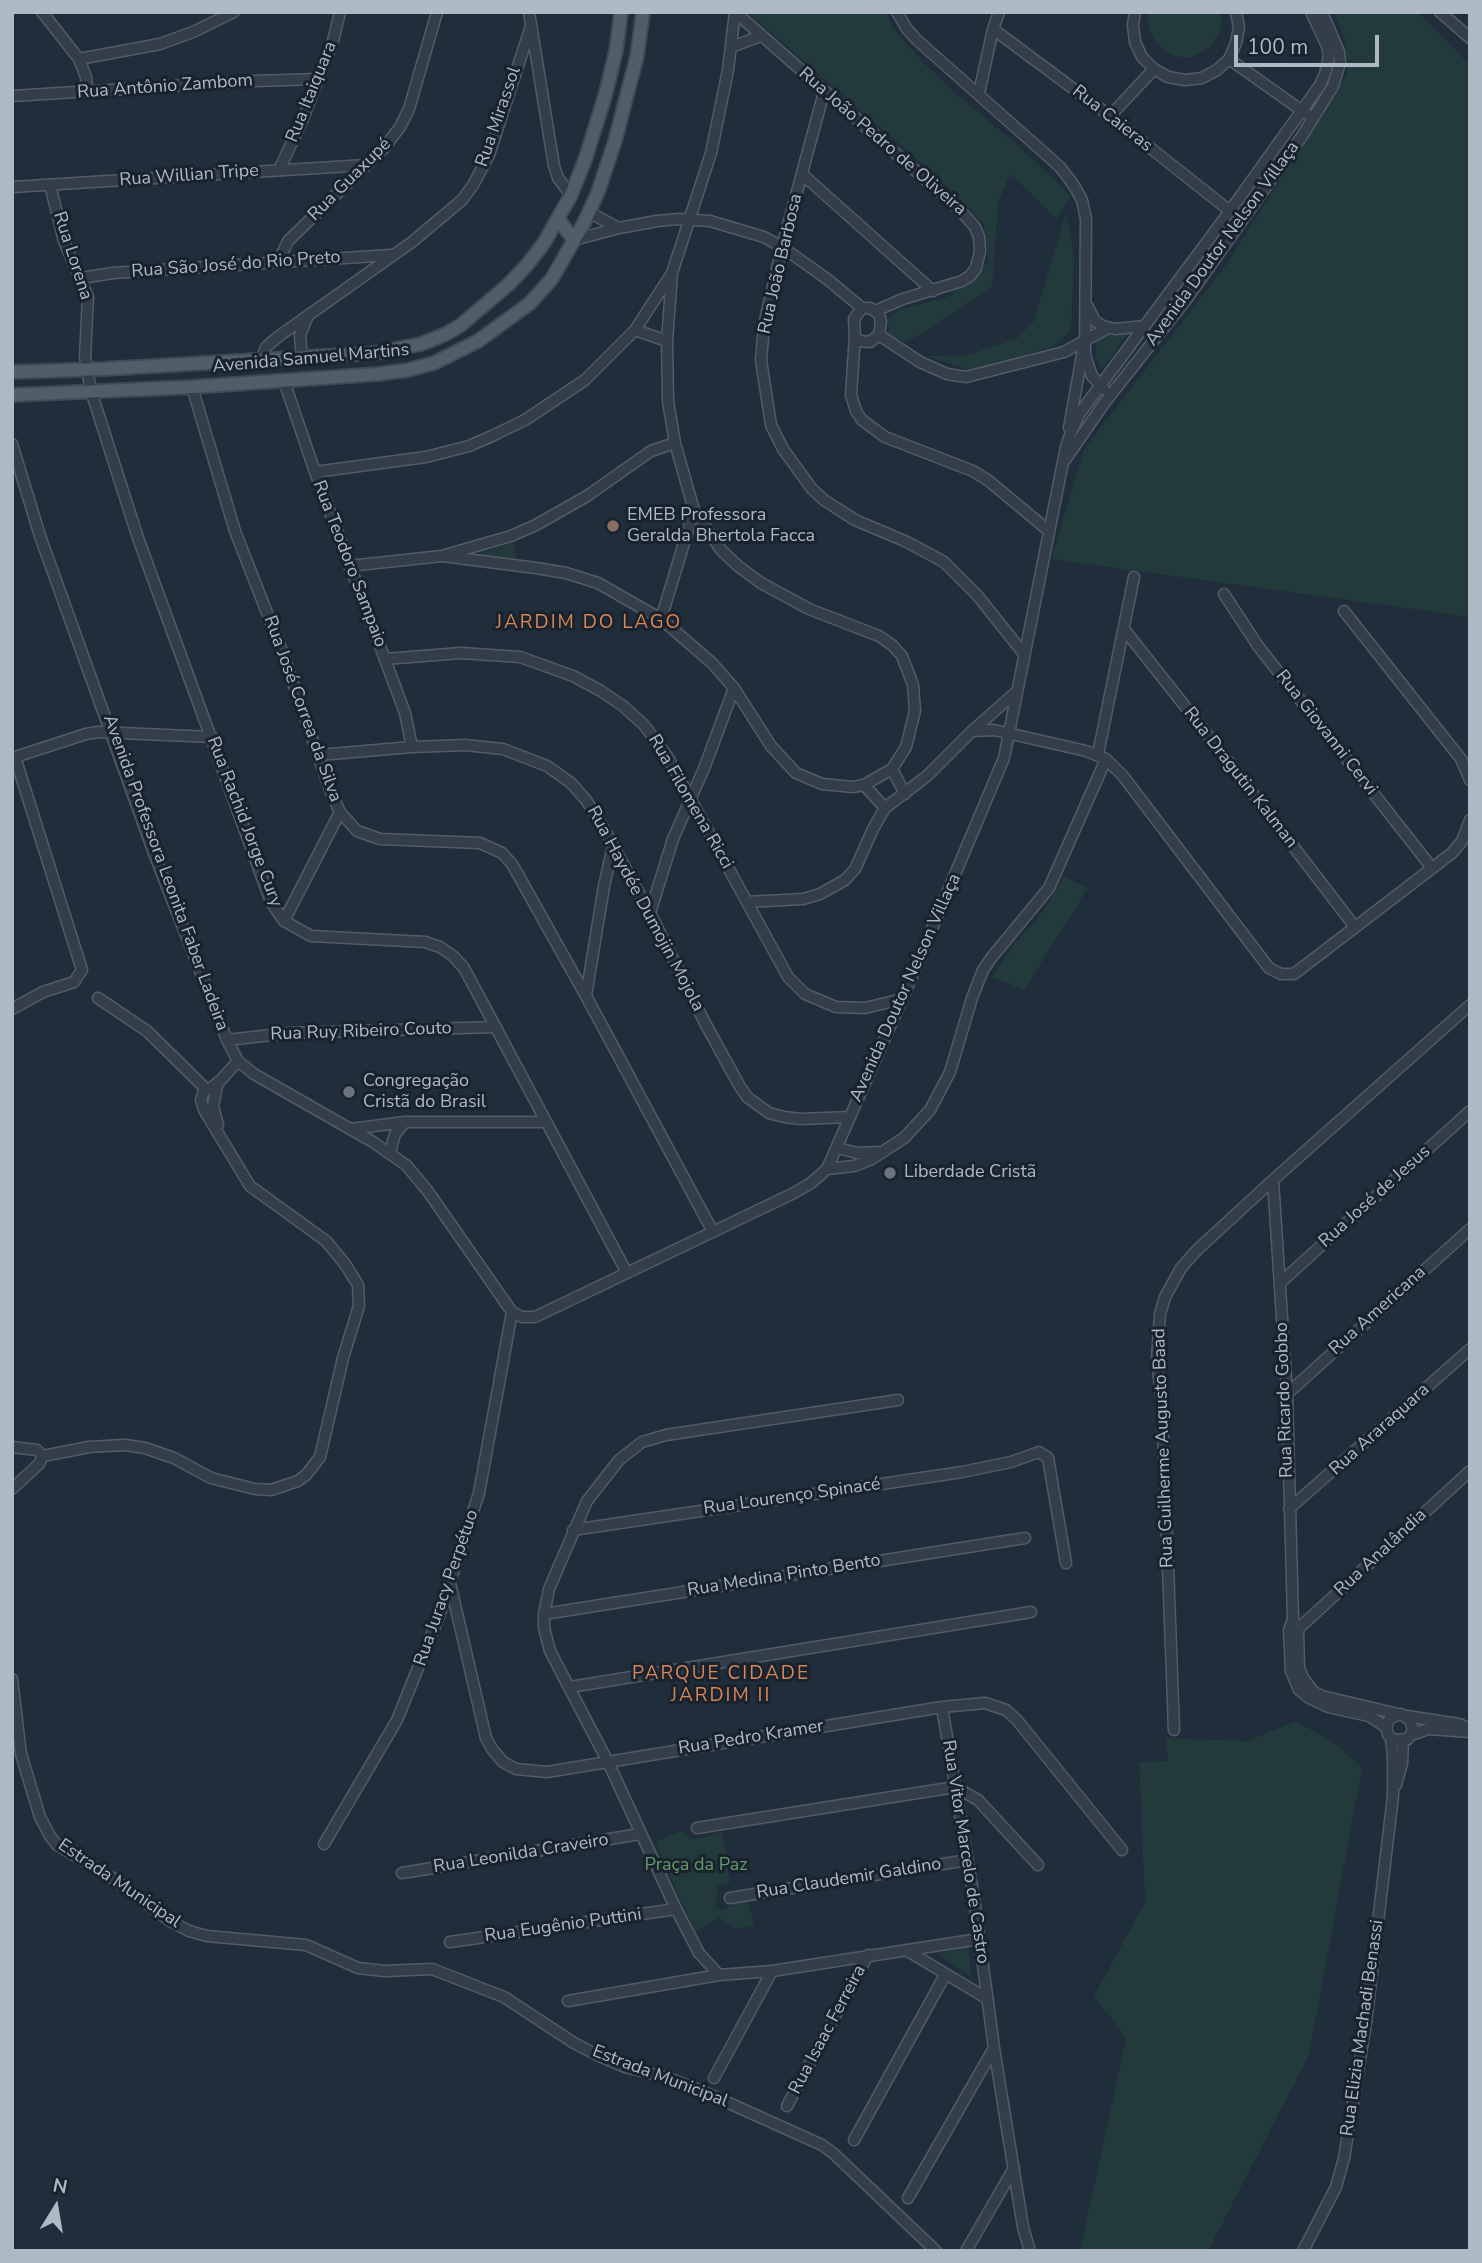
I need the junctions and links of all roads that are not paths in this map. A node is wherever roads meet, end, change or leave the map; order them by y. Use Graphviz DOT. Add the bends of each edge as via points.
graph roads {
  1 [pos="42,12"];
  2 [pos="234,12"];
  3 [pos="340,12"];
  4 [pos="438,12"];
  5 [pos="529,12"];
  6 [pos="621,12"];
  7 [pos="643,12"];
  8 [pos="735,12"];
  9 [pos="897,12"];
  10 [pos="999,12"];
  11 [pos="1135,12"];
  12 [pos="1236,12"];
  13 [pos="1311,12"];
  14 [pos="1322,12"];
  15 [pos="1440,12"];
  16 [pos="1453,12"];
  17 [pos="531,26"];
  18 [pos="1459,28"];
  19 [pos="993,29"];
  20 [pos="761,36"];
  21 [pos="1470,38"];
  22 [pos="731,47"];
  23 [pos="1228,58"];
  24 [pos="79,59"];
  25 [pos="1154,69"];
  26 [pos="516,71"];
  27 [pos="540,75"];
  28 [pos="318,79"];
  29 [pos="87,91"];
  30 [pos="824,92"];
  31 [pos="979,93"];
  32 [pos="12,96"];
  33 [pos="1303,111"];
  34 [pos="1110,116"];
  35 [pos="1313,118"];
  36 [pos="366,165"];
  37 [pos="279,170"];
  38 [pos="802,174"];
  39 [pos="50,185"];
  40 [pos="12,187"];
  41 [pos="571,195"];
  42 [pos="1230,211"];
  43 [pos="589,212"];
  44 [pos="558,219"];
  45 [pos="689,219"];
  46 [pos="619,228"];
  47 [pos="574,240"];
  48 [pos="782,247"];
  49 [pos="392,255"];
  50 [pos="278,262"];
  51 [pos="672,273"];
  52 [pos="81,278"];
  53 [pos="933,291"];
  54 [pos="1087,303"];
  55 [pos="862,308"];
  56 [pos="875,311"];
  57 [pos="308,318"];
  58 [pos="1145,326"];
  59 [pos="1108,328"];
  60 [pos="635,330"];
  61 [pos="879,335"];
  62 [pos="855,336"];
  63 [pos="1085,339"];
  64 [pos="667,341"];
  65 [pos="1064,352"];
  66 [pos="302,359"];
  67 [pos="1080,359"];
  68 [pos="261,360"];
  69 [pos="86,370"];
  70 [pos="12,372"];
  71 [pos="304,379"];
  72 [pos="1077,379"];
  73 [pos="284,381"];
  74 [pos="268,382"];
  75 [pos="1100,385"];
  76 [pos="192,387"];
  77 [pos="91,391"];
  78 [pos="1112,393"];
  79 [pos="12,395"];
  80 [pos="1101,408"];
  81 [pos="1080,412"];
  82 [pos="675,443"];
  83 [pos="12,444"];
  84 [pos="1066,447"];
  85 [pos="1063,464"];
  86 [pos="315,472"];
  87 [pos="694,510"];
  88 [pos="1048,531"];
  89 [pos="442,556"];
  90 [pos="349,566"];
  91 [pos="1134,577"];
  92 [pos="1224,594"];
  93 [pos="1344,611"];
  94 [pos="661,619"];
  95 [pos="1124,629"];
  96 [pos="1024,654"];
  97 [pos="385,659"];
  98 [pos="734,688"];
  99 [pos="1015,693"];
  100 [pos="972,731"];
  101 [pos="112,732"];
  102 [pos="1010,733"];
  103 [pos="212,737"];
  104 [pos="412,747"];
  105 [pos="319,755"];
  106 [pos="1102,757"];
  107 [pos="14,758"];
  108 [pos="892,769"];
  109 [pos="1470,780"];
  110 [pos="864,785"];
  111 [pos="905,794"];
  112 [pos="690,798"];
  113 [pos="885,808"];
  114 [pos="340,812"];
  115 [pos="1470,820"];
  116 [pos="613,846"];
  117 [pos="1432,868"];
  118 [pos="747,902"];
  119 [pos="650,913"];
  120 [pos="284,921"];
  121 [pos="1355,927"];
  122 [pos="586,996"];
  123 [pos="98,998"];
  124 [pos="902,999"];
  125 [pos="1470,1005"];
  126 [pos="12,1009"];
  127 [pos="496,1027"];
  128 [pos="227,1040"];
  129 [pos="238,1061"];
  130 [pos="219,1082"];
  131 [pos="206,1089"];
  132 [pos="1470,1111"];
  133 [pos="850,1117"];
  134 [pos="405,1122"];
  135 [pos="546,1122"];
  136 [pos="351,1129"];
  137 [pos="224,1143"];
  138 [pos="838,1148"];
  139 [pos="885,1151"];
  140 [pos="390,1153"];
  141 [pos="827,1169"];
  142 [pos="1273,1180"];
  143 [pos="1470,1229"];
  144 [pos="713,1232"];
  145 [pos="628,1273"];
  146 [pos="1280,1283"];
  147 [pos="512,1312"];
  148 [pos="1470,1349"];
  149 [pos="1287,1394"];
  150 [pos="898,1401"];
  151 [pos="12,1447"];
  152 [pos="43,1456"];
  153 [pos="1470,1471"];
  154 [pos="12,1489"];
  155 [pos="1289,1509"];
  156 [pos="573,1530"];
  157 [pos="1025,1538"];
  158 [pos="1066,1563"];
  159 [pos="450,1583"];
  160 [pos="1031,1612"];
  161 [pos="544,1614"];
  162 [pos="1293,1626"];
  163 [pos="12,1679"];
  164 [pos="570,1687"];
  165 [pos="1311,1695"];
  166 [pos="942,1707"];
  167 [pos="1402,1715"];
  168 [pos="1386,1727"];
  169 [pos="1174,1730"];
  170 [pos="1470,1730"];
  171 [pos="1391,1738"];
  172 [pos="1407,1738"];
  173 [pos="608,1762"];
  174 [pos="955,1787"];
  175 [pos="1393,1796"];
  176 [pos="697,1828"];
  177 [pos="640,1834"];
  178 [pos="324,1844"];
  179 [pos="1122,1850"];
  180 [pos="968,1860"];
  181 [pos="1038,1865"];
  182 [pos="402,1873"];
  183 [pos="730,1898"];
  184 [pos="676,1909"];
  185 [pos="979,1939"];
  186 [pos="450,1942"];
  187 [pos="906,1950"];
  188 [pos="868,1955"];
  189 [pos="772,1970"];
  190 [pos="719,1975"];
  191 [pos="945,1975"];
  192 [pos="986,1998"];
  193 [pos="568,2001"];
  194 [pos="994,2048"];
  195 [pos="714,2078"];
  196 [pos="787,2106"];
  197 [pos="854,2140"];
  198 [pos="1014,2168"];
  199 [pos="908,2198"];
  200 [pos="936,2251"];
  201 [pos="966,2251"];
  202 [pos="1030,2251"];
  203 [pos="1303,2251"];
  1 -- 24 [label="street"];
  2 -- 24 [label="street" via="160,44"];
  3 -- 28 [label="street, Rua Itaiquara"];
  4 -- 36 [label="street, Rua Guaxupé" via="409,109 384,148"];
  5 -- 17 [label="street"];
  6 -- 41 [label="main road, Avenida Samuel Martins" via="605,96"];
  7 -- 43 [label="main road, Avenida Samuel Martins" via="624,111"];
  8 -- 20 [label="street, Rua João Pedro de Oliveira"];
  8 -- 22 [label="street"];
  9 -- 31 [label="street" via="912,34"];
  10 -- 19 [label="street"];
  11 -- 25 [label="street" via="1135,42"];
  12 -- 23 [label="street" via="1239,27"];
  13 -- 33 [label="street, Avenida Doutor Nelson Villaça" via="1329,56 1325,74"];
  14 -- 35 [label="street, Avenida Doutor Nelson Villaça" via="1340,64 1333,86"];
  15 -- 18 [label="street"];
  16 -- 18 [label="street"];
  17 -- 26 [label="street, Rua Mirassol"];
  17 -- 27 [label="street"];
  18 -- 21 [label="street"];
  19 -- 31 [label="street"];
  19 -- 34 [label="street, Rua Caieras"];
  20 -- 22 [label="street"];
  20 -- 30 [label="street, Rua João Pedro de Oliveira"];
  22 -- 45 [label="street" via="711,153"];
  23 -- 25 [label="street" via="1202,78 1168,77"];
  23 -- 33 [label="street"];
  24 -- 29 [label="street"];
  25 -- 34 [label="street"];
  26 -- 27 [label="street"];
  26 -- 49 [label="street, Rua Mirassol" via="489,155 473,185 448,213"];
  27 -- 41 [label="street" via="554,166"];
  28 -- 29 [label="street, Rua Antônio Zambom"];
  28 -- 37 [label="street, Rua Itaiquara"];
  29 -- 32 [label="street, Rua Antônio Zambom"];
  30 -- 38 [label="street, Rua João Barbosa"];
  30 -- 53 [label="street, Rua João Pedro de Oliveira" via="975,227 980,251 976,268 962,281"];
  31 -- 54 [label="street" via="1060,167 1082,200 1087,219"];
  33 -- 35 [label="street"];
  33 -- 42 [label="street, Avenida Doutor Nelson Villaça"];
  34 -- 42 [label="street, Rua Caieras"];
  35 -- 78 [label="street, Avenida Doutor Nelson Villaça" via="1186,300"];
  36 -- 37 [label="street, Rua Willian Tripe"];
  36 -- 50 [label="street, Rua Guaxupé" via="288,241"];
  37 -- 39 [label="street, Rua Willian Tripe"];
  38 -- 48 [label="street, Rua João Barbosa"];
  38 -- 53 [label="street"];
  39 -- 40 [label="street, Rua Willian Tripe"];
  39 -- 52 [label="street, Rua Lorena" via="64,241"];
  41 -- 43 [label="main road"];
  41 -- 44 [label="main road, Avenida Samuel Martins"];
  42 -- 58 [label="street, Avenida Doutor Nelson Villaça"];
  43 -- 46 [label="street"];
  43 -- 47 [label="main road, Avenida Samuel Martins"];
  44 -- 47 [label="main road"];
  44 -- 66 [label="main road, Avenida Samuel Martins" via="509,284 446,334 405,348"];
  45 -- 46 [label="street"];
  45 -- 48 [label="street" via="731,226"];
  45 -- 51 [label="street"];
  46 -- 47 [label="street"];
  47 -- 71 [label="main road, Avenida Samuel Martins" via="551,279 529,304 455,354 408,370"];
  48 -- 55 [label="street"];
  48 -- 96 [label="street, Rua João Barbosa" via="761,360 769,417 783,449 812,489 839,512 927,552 951,568"];
  49 -- 50 [label="street, Rua São José do Rio Preto"];
  49 -- 57 [label="street, Rua Mirassol"];
  50 -- 52 [label="street, Rua São José do Rio Preto"];
  51 -- 60 [label="street"];
  51 -- 64 [label="street"];
  52 -- 69 [label="street, Rua Lorena" via="89,304"];
  53 -- 56 [label="street, Rua João Pedro de Oliveira"];
  54 -- 59 [label="street" via="1095,321"];
  54 -- 63 [label="street"];
  55 -- 56 [label="street"];
  55 -- 62 [label="street" via="854,318"];
  56 -- 61 [label="street" via="881,322"];
  57 -- 66 [label="street" via="300,335"];
  57 -- 68 [label="street, Rua Mirassol" via="271,342"];
  58 -- 59 [label="street"];
  58 -- 75 [label="street, Avenida Doutor Nelson Villaça"];
  59 -- 63 [label="street"];
  60 -- 64 [label="street"];
  60 -- 86 [label="street" via="585,380 492,436 426,457"];
  61 -- 62 [label="street" via="870,342"];
  61 -- 65 [label="street" via="920,362 957,376 976,376"];
  62 -- 88 [label="street" via="851,386 862,421 885,437 973,471"];
  63 -- 65 [label="street"];
  63 -- 67 [label="street"];
  63 -- 75 [label="street" via="1087,363"];
  64 -- 82 [label="street" via="668,401"];
  65 -- 67 [label="street"];
  66 -- 68 [label="main road, Avenida Samuel Martins"];
  66 -- 71 [label="main road"];
  67 -- 72 [label="street"];
  68 -- 69 [label="main road, Avenida Samuel Martins"];
  68 -- 74 [label="main road"];
  69 -- 70 [label="main road, Avenida Samuel Martins"];
  69 -- 77 [label="street, Rua Rachid Jorge Cury"];
  71 -- 73 [label="main road, Avenida Samuel Martins"];
  72 -- 81 [label="street"];
  72 -- 84 [label="street"];
  73 -- 74 [label="main road, Avenida Samuel Martins"];
  73 -- 86 [label="street, Rua Teodoro Sampaio"];
  74 -- 76 [label="main road, Avenida Samuel Martins"];
  75 -- 78 [label="street"];
  75 -- 81 [label="street, Avenida Doutor Nelson Villaça"];
  76 -- 77 [label="main road, Avenida Samuel Martins"];
  76 -- 105 [label="street, Rua José Correa da Silva" via="224,500"];
  77 -- 79 [label="main road, Avenida Samuel Martins"];
  77 -- 103 [label="street, Rua Rachid Jorge Cury" via="138,538"];
  78 -- 80 [label="street, Avenida Doutor Nelson Villaça"];
  80 -- 81 [label="street"];
  80 -- 85 [label="street, Avenida Doutor Nelson Villaça"];
  81 -- 84 [label="street, Avenida Doutor Nelson Villaça"];
  82 -- 87 [label="street"];
  82 -- 89 [label="street" via="651,451 536,525"];
  83 -- 101 [label="street, Avenida Professora Leonita Faber Ladeira" via="40,536"];
  84 -- 85 [label="street, Avenida Doutor Nelson Villaça"];
  85 -- 88 [label="street, Avenida Doutor Nelson Villaça"];
  86 -- 90 [label="street, Rua Teodoro Sampaio"];
  87 -- 94 [label="street"];
  87 -- 108 [label="street" via="721,550 761,583 879,636 902,656 913,685 915,711 906,747"];
  88 -- 96 [label="street, Avenida Doutor Nelson Villaça"];
  89 -- 90 [label="street"];
  89 -- 94 [label="street" via="566,573 598,583"];
  90 -- 97 [label="street, Rua Teodoro Sampaio"];
  91 -- 95 [label="street"];
  92 -- 117 [label="street, Rua Giovanni Cervi" via="1258,646"];
  93 -- 109 [label="street" via="1461,759"];
  94 -- 98 [label="street"];
  95 -- 106 [label="street"];
  95 -- 121 [label="street, Rua Dragutin Kalman"];
  96 -- 99 [label="street, Avenida Doutor Nelson Villaça"];
  97 -- 104 [label="street, Rua Teodoro Sampaio"];
  97 -- 112 [label="street, Rua Filomena Ricci" via="490,654 520,657 573,676 623,706 644,725"];
  98 -- 110 [label="street" via="771,746 796,773 836,787"];
  98 -- 112 [label="street"];
  99 -- 100 [label="street"];
  99 -- 102 [label="street, Avenida Doutor Nelson Villaça"];
  100 -- 102 [label="street"];
  100 -- 111 [label="street"];
  101 -- 103 [label="street"];
  101 -- 107 [label="street" via="86,734"];
  101 -- 128 [label="street, Avenida Professora Leonita Faber Ladeira"];
  102 -- 106 [label="street"];
  102 -- 124 [label="street, Avenida Doutor Nelson Villaça" via="997,779"];
  103 -- 120 [label="street, Rua Rachid Jorge Cury" via="267,890"];
  104 -- 105 [label="street, Rua Haydée Dumojin Mojola"];
  104 -- 116 [label="street, Rua Haydée Dumojin Mojola" via="483,746 547,766 586,800"];
  105 -- 114 [label="street, Rua José Correa da Silva"];
  106 -- 121 [label="street" via="1123,776 1269,968 1294,974"];
  106 -- 139 [label="street" via="1049,888 983,970 941,1092 920,1123"];
  107 -- 126 [label="street" via="82,966 70,985 43,992"];
  108 -- 110 [label="street"];
  108 -- 111 [label="street"];
  110 -- 113 [label="street"];
  111 -- 113 [label="street"];
  112 -- 118 [label="street, Rua Filomena Ricci"];
  112 -- 119 [label="street"];
  113 -- 118 [label="street" via="845,880 803,899"];
  114 -- 120 [label="street"];
  114 -- 122 [label="street, Rua José Correa da Silva" via="357,831 380,839 480,843 502,853 521,878"];
  115 -- 117 [label="street" via="1462,841"];
  116 -- 119 [label="street, Rua Haydée Dumojin Mojola"];
  116 -- 122 [label="street"];
  117 -- 121 [label="street"];
  118 -- 124 [label="street, Rua Filomena Ricci" via="788,977 805,994 849,1009"];
  119 -- 133 [label="street, Rua Haydée Dumojin Mojola" via="747,1097 783,1117"];
  120 -- 127 [label="street, Rua Rachid Jorge Cury" via="320,938 407,940 440,947 464,968"];
  122 -- 144 [label="street, Rua José Correa da Silva"];
  123 -- 131 [label="street" via="147,1031"];
  124 -- 133 [label="street, Avenida Doutor Nelson Villaça"];
  125 -- 142 [label="street, Rua Guilherme Augusto Baad"];
  127 -- 128 [label="street, Rua Ruy Ribeiro Couto" via="289,1033"];
  127 -- 135 [label="street, Rua Rachid Jorge Cury"];
  128 -- 129 [label="street, Avenida Professora Leonita Faber Ladeira"];
  129 -- 130 [label="street"];
  129 -- 136 [label="street, Avenida Professora Leonita Faber Ladeira" via="269,1084"];
  130 -- 131 [label="street"];
  130 -- 137 [label="street" via="213,1110"];
  131 -- 137 [label="street" via="202,1104"];
  132 -- 146 [label="street, Rua José de Jesus"];
  133 -- 138 [label="street, Avenida Doutor Nelson Villaça"];
  134 -- 135 [label="street"];
  134 -- 136 [label="street"];
  134 -- 140 [label="street" via="395,1134"];
  135 -- 145 [label="street, Rua Rachid Jorge Cury"];
  136 -- 140 [label="street, Avenida Professora Leonita Faber Ladeira"];
  137 -- 152 [label="street" via="250,1186 326,1241 358,1285 359,1306 320,1457 298,1481 271,1490 211,1478 174,1458 125,1445"];
  138 -- 139 [label="street" via="858,1153"];
  138 -- 141 [label="street, Avenida Doutor Nelson Villaça"];
  139 -- 141 [label="street" via="854,1166"];
  140 -- 147 [label="street, Avenida Professora Leonita Faber Ladeira" via="428,1190"];
  141 -- 144 [label="street, Avenida Doutor Nelson Villaça" via="794,1193"];
  142 -- 146 [label="street, Rua Ricardo Gobbo"];
  142 -- 169 [label="street, Rua Guilherme Augusto Baad" via="1181,1268 1160,1314 1157,1360"];
  143 -- 149 [label="street, Rua Americana"];
  144 -- 145 [label="street, Avenida Doutor Nelson Villaça"];
  145 -- 147 [label="street, Avenida Doutor Nelson Villaça" via="535,1317"];
  146 -- 149 [label="street, Rua Ricardo Gobbo"];
  147 -- 159 [label="street, Rua Juracy Perpétuo" via="479,1493"];
  148 -- 155 [label="street, Rua Araraquara"];
  149 -- 155 [label="street, Rua Ricardo Gobbo"];
  150 -- 156 [label="street" via="666,1434 642,1442 604,1478"];
  151 -- 152 [label="street" via="37,1450"];
  152 -- 154 [label="street"];
  153 -- 162 [label="street, Rua Analândia"];
  155 -- 162 [label="street, Rua Ricardo Gobbo"];
  156 -- 158 [label="street, Rua Lourenço Spinacé" via="962,1472 1036,1452 1048,1458"];
  156 -- 161 [label="street"];
  157 -- 161 [label="street, Rua Medina Pinto Bento"];
  159 -- 173 [label="street, Rua Pedro Kramer" via="492,1749 510,1765 531,1772"];
  159 -- 178 [label="street, Rua Juracy Perpétuo" via="397,1720"];
  160 -- 164 [label="street"];
  161 -- 164 [label="street" via="550,1651"];
  162 -- 165 [label="street, Rua Ricardo Gobbo" via="1294,1682"];
  163 -- 200 [label="street, Estrada Municipal" via="21,1754 50,1836 170,1921 207,1936 306,1945 358,1968 432,1969 504,1997 597,2055 702,2091 822,2145"];
  164 -- 173 [label="street"];
  165 -- 167 [label="street"];
  165 -- 168 [label="street" via="1328,1707 1369,1716"];
  166 -- 173 [label="street, Rua Pedro Kramer"];
  166 -- 174 [label="street, Rua Vitor Marcelo de Castro"];
  166 -- 179 [label="street, Rua Pedro Kramer" via="975,1702 1006,1710"];
  167 -- 168 [label="street" via="1390,1718"];
  167 -- 170 [label="street" via="1460,1724"];
  167 -- 172 [label="street" via="1413,1724"];
  168 -- 171 [label="street"];
  170 -- 172 [label="street" via="1429,1729"];
  171 -- 172 [label="street"];
  171 -- 175 [label="street, Rua Elizia Machadi Benassi"];
  172 -- 175 [label="street, Rua Elizia Machadi Benassi"];
  173 -- 177 [label="street"];
  174 -- 176 [label="street"];
  174 -- 180 [label="street, Rua Vitor Marcelo de Castro"];
  174 -- 181 [label="street" via="978,1800"];
  175 -- 203 [label="street, Rua Elizia Machadi Benassi" via="1345,2158 1336,2187"];
  177 -- 182 [label="street, Rua Leonilda Craveiro"];
  177 -- 184 [label="street"];
  180 -- 183 [label="street, Rua Claudemir Galdino"];
  180 -- 185 [label="street, Rua Vitor Marcelo de Castro"];
  184 -- 186 [label="street, Rua Eugênio Puttini"];
  184 -- 190 [label="street" via="699,1953"];
  185 -- 187 [label="street"];
  185 -- 192 [label="street, Rua Vitor Marcelo de Castro"];
  187 -- 188 [label="street"];
  187 -- 191 [label="street, Rua Vitor Marcelo de Castro"];
  188 -- 189 [label="street"];
  188 -- 196 [label="street, Rua Isaac Ferreira"];
  189 -- 190 [label="street"];
  189 -- 195 [label="street"];
  190 -- 193 [label="street"];
  191 -- 192 [label="street, Rua Vitor Marcelo de Castro"];
  191 -- 197 [label="street"];
  192 -- 194 [label="street, Rua Vitor Marcelo de Castro"];
  194 -- 198 [label="street, Rua Vitor Marcelo de Castro"];
  194 -- 199 [label="street"];
  198 -- 201 [label="street"];
  198 -- 202 [label="street, Rua Vitor Marcelo de Castro"];
}
